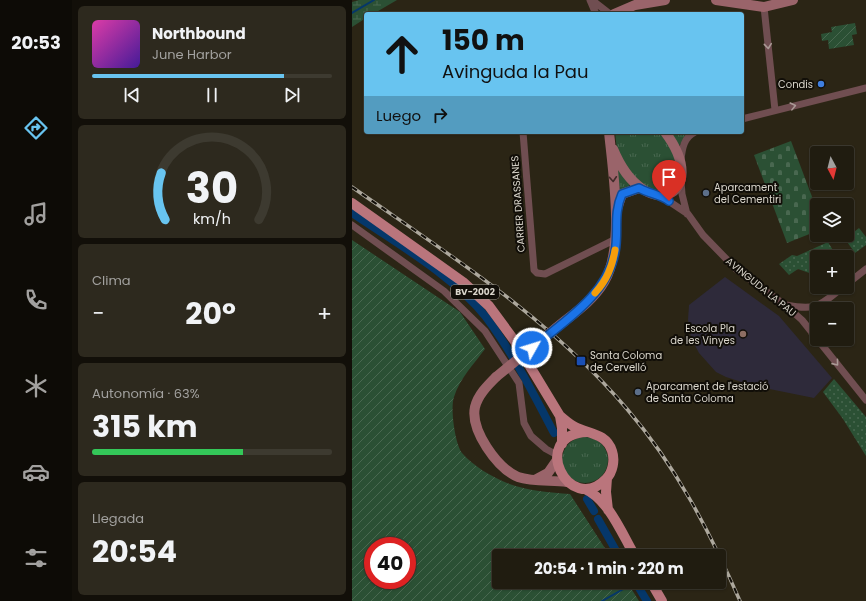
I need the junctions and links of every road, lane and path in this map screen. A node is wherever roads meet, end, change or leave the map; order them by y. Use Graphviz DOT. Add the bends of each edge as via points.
graph roads {
  1 [pos="591,0"];
  2 [pos="665,0"];
  3 [pos="716,0"];
  4 [pos="793,0"];
  5 [pos="764,7"];
  6 [pos="635,10"];
  7 [pos="594,12"];
  8 [pos="606,12"];
  9 [pos="624,12"];
  10 [pos="866,88"];
  11 [pos="775,110"];
  12 [pos="744,118"];
  13 [pos="523,134"];
  14 [pos="666,134"];
  15 [pos="693,134"];
  16 [pos="610,137"];
  17 [pos="681,162"];
  18 [pos="681,178"];
  19 [pos="639,188"];
  20 [pos="662,196"];
  21 [pos="352,203"];
  22 [pos="688,214"];
  23 [pos="615,217"];
  24 [pos="352,225"];
  25 [pos="616,239"];
  26 [pos="866,269"];
  27 [pos="854,278"];
  28 [pos="835,294"];
  29 [pos="825,302"];
  30 [pos="785,305"];
  31 [pos="810,309"];
  32 [pos="810,330"];
  33 [pos="822,346"];
  34 [pos="866,400"];
  35 [pos="560,416"];
  36 [pos="586,432"];
  37 [pos="562,444"];
  38 [pos="557,457"];
  39 [pos="607,478"];
  40 [pos="535,480"];
  41 [pos="567,482"];
  42 [pos="585,488"];
  43 [pos="608,510"];
  44 [pos="631,549"];
  45 [pos="655,589"];
  46 [pos="662,601"];
  1 -- 7 [label="street"];
  1 -- 8 [label="street"];
  2 -- 6 [label="street"];
  3 -- 5 [label="street"];
  4 -- 5 [label="street"];
  5 -- 11 [label="street, one-way"];
  6 -- 9 [label="street"];
  11 -- 10 [label="street, one-way"];
  11 -- 12 [label="street"];
  13 -- 25 [label="street, CARRER DRASSANES" via="533,266 537,273 551,272"];
  14 -- 17 [label="street"];
  15 -- 17 [label="street" via="685,141"];
  16 -- 19 [label="street" via="623,170"];
  16 -- 23 [label="street, one-way"];
  17 -- 18 [label="street"];
  18 -- 20 [label="street" via="675,191"];
  18 -- 22 [label="street" via="682,194"];
  19 -- 20 [label="street, AVINGUDA LA PAU"];
  19 -- 23 [label="street" via="622,194"];
  20 -- 22 [label="street, AVINGUDA LA PAU"];
  21 -- 35 [label="main road, BV-2002" via="463,282 489,306 514,340"];
  22 -- 30 [label="street, AVINGUDA LA PAU" via="703,235 737,270"];
  23 -- 25 [label="street"];
  24 -- 38 [label="street" via="444,291 485,331 519,383 524,423 531,436"];
  25 -- 40 [label="street, bridge" via="611,268 604,283 585,304 496,377 477,401 475,417 478,432 490,450 506,469 517,476"];
  26 -- 27 [label="street"];
  28 -- 29 [label="street"];
  30 -- 31 [label="street"];
  30 -- 32 [label="street, AVINGUDA LA PAU"];
  33 -- 34 [label="street, AVINGUDA LA PAU, one-way"];
  35 -- 36 [label="main road, BV-2002"];
  35 -- 37 [label="main road, BV-2002"];
  36 -- 37 [label="main road" via="571,435"];
  36 -- 39 [label="main road, BV-2002" via="602,438 612,451 613,464"];
  37 -- 38 [label="main road, BV-2002"];
  38 -- 40 [label="street" via="548,473"];
  38 -- 41 [label="main road" via="559,471"];
  39 -- 42 [label="main road" via="596,486"];
  39 -- 43 [label="main road, BV-2002"];
  40 -- 41 [label="street"];
  41 -- 42 [label="main road, BV-2002"];
  42 -- 43 [label="main road, BV-2002"];
  43 -- 44 [label="main road, BV-2002"];
  45 -- 46 [label="main road"];
}
